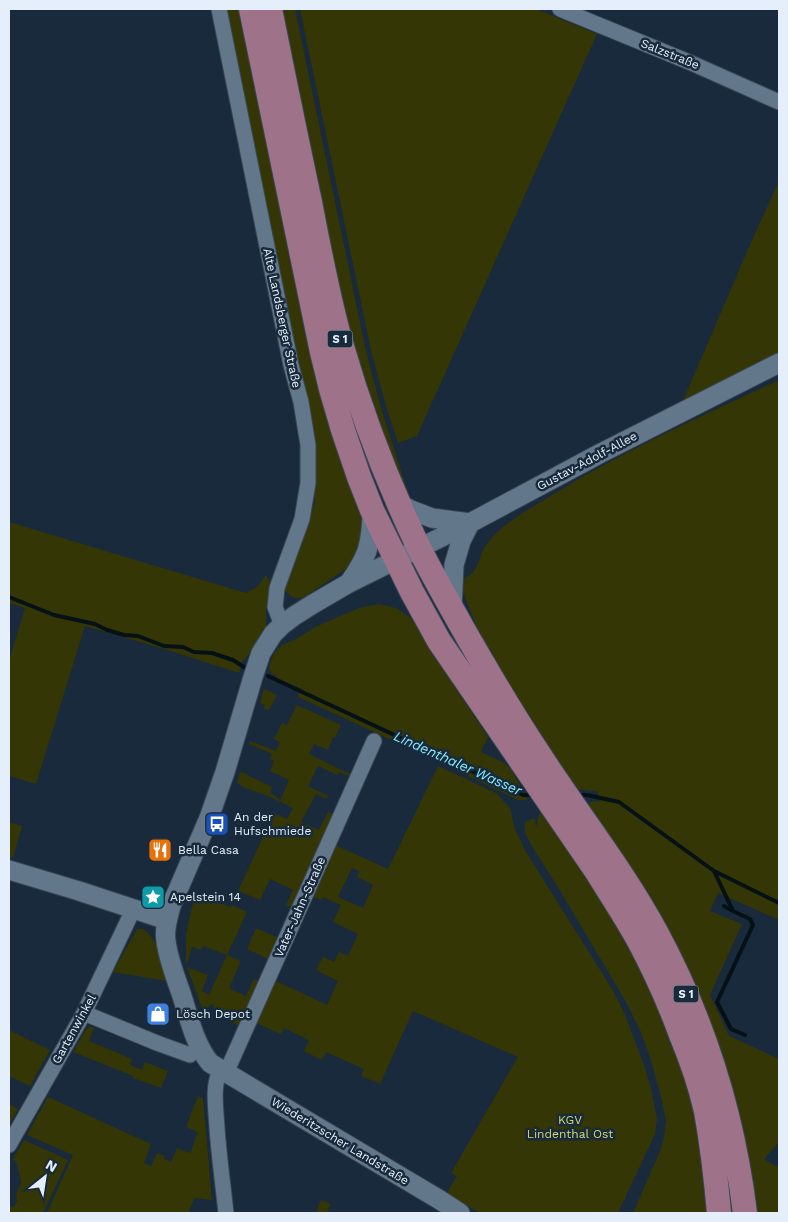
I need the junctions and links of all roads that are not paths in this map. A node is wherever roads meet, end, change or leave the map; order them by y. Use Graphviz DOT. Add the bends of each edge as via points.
graph roads {
  1 [pos="219,9"];
  2 [pos="251,9"];
  3 [pos="270,9"];
  4 [pos="560,9"];
  5 [pos="779,102"];
  6 [pos="779,363"];
  7 [pos="398,503"];
  8 [pos="372,510"];
  9 [pos="470,523"];
  10 [pos="419,548"];
  11 [pos="396,560"];
  12 [pos="349,583"];
  13 [pos="452,609"];
  14 [pos="282,625"];
  15 [pos="374,741"];
  16 [pos="555,795"];
  17 [pos="9,870"];
  18 [pos="133,910"];
  19 [pos="167,920"];
  20 [pos="84,1013"];
  21 [pos="190,1056"];
  22 [pos="223,1072"];
  23 [pos="9,1145"];
  24 [pos="226,1213"];
  25 [pos="460,1213"];
  26 [pos="719,1213"];
  27 [pos="745,1213"];
  1 -- 14 [label="street, Alte Landsberger Straße" via="308,445 308,483 302,519 277,588 275,607"];
  2 -- 8 [label="main road, S 1" via="324,362 343,430"];
  3 -- 7 [label="main road, S 1" via="329,297 356,389"];
  4 -- 5 [label="street, Salzstraße"];
  6 -- 9 [label="street, Gustav-Adolf-Allee"];
  7 -- 9 [label="street" via="432,518"];
  7 -- 10 [label="main road, S 1"];
  8 -- 11 [label="main road, S 1"];
  8 -- 12 [label="street" via="367,552"];
  9 -- 10 [label="street, Gustav-Adolf-Allee"];
  9 -- 13 [label="street" via="454,565"];
  10 -- 11 [label="street, Gustav-Adolf-Allee"];
  10 -- 13 [label="main road, S 1"];
  11 -- 12 [label="street"];
  11 -- 16 [label="main road, S 1" via="438,641"];
  12 -- 14 [label="street"];
  13 -- 16 [label="main road, S 1" via="537,751"];
  14 -- 19 [label="street" via="261,653 211,812"];
  15 -- 22 [label="street, Vater-Jahn-Straße"];
  16 -- 26 [label="main road, S 1" via="639,940 672,1010 691,1059 705,1109"];
  16 -- 27 [label="main road, S 1" via="613,862 672,963 709,1053 724,1105"];
  17 -- 18 [label="street"];
  18 -- 19 [label="street"];
  18 -- 20 [label="street, Gartenwinkel"];
  19 -- 22 [label="street" via="170,961 191,1027 202,1053"];
  20 -- 21 [label="street"];
  20 -- 23 [label="street, Gartenwinkel"];
  22 -- 24 [label="street" via="215,1084 215,1098"];
  22 -- 25 [label="street, Wiederitzscher Landstraße"];
}
